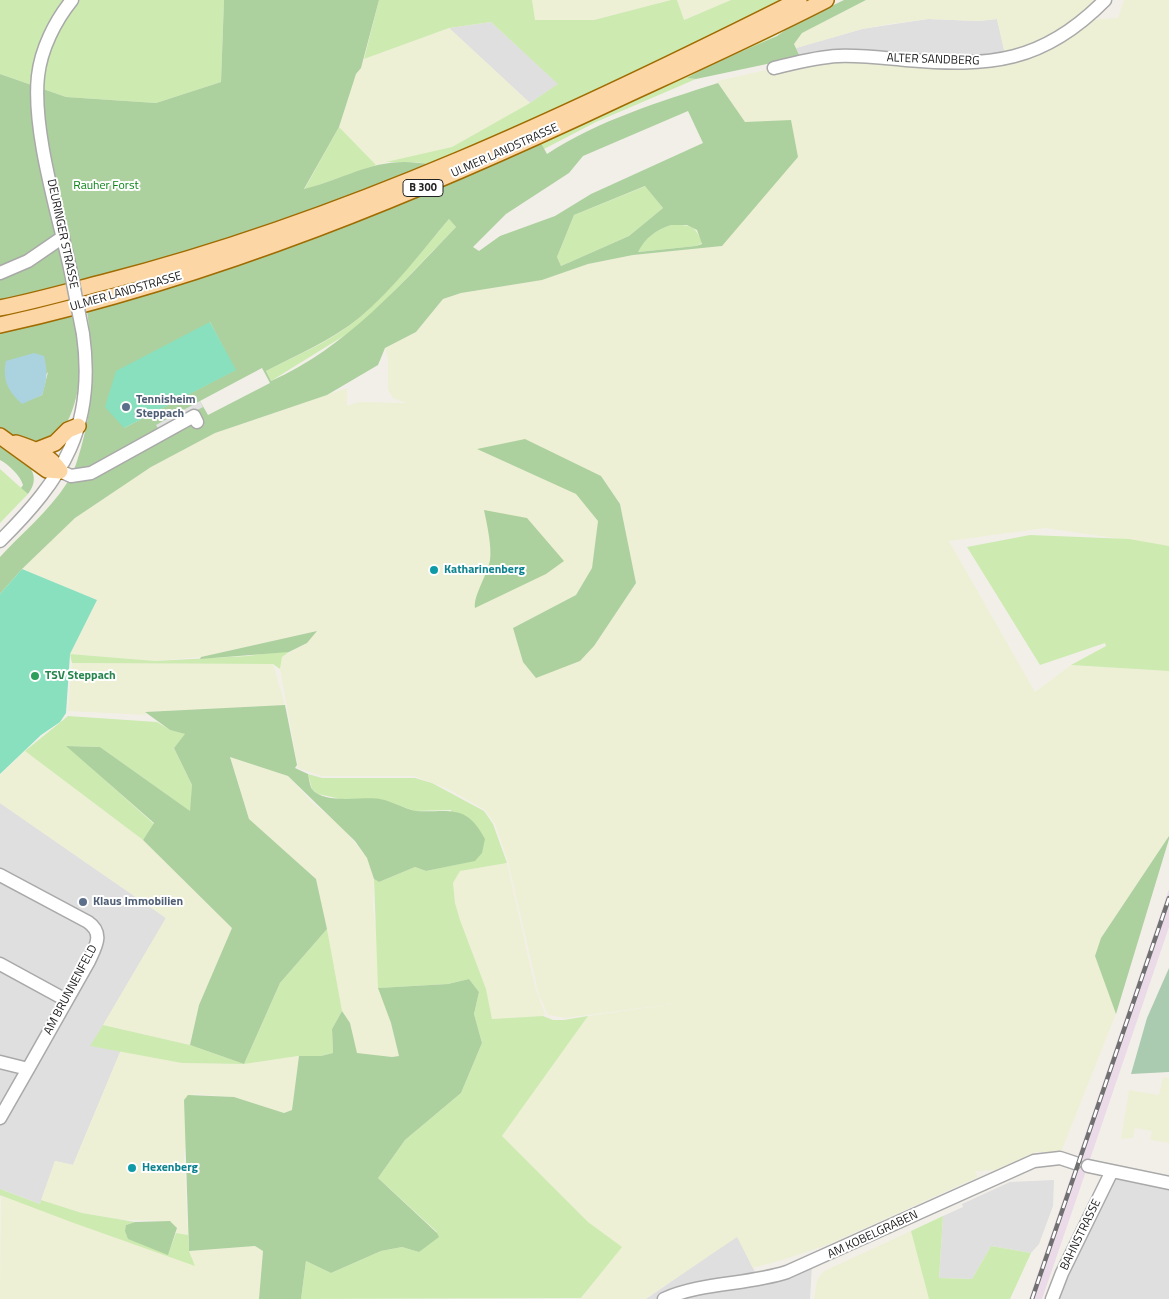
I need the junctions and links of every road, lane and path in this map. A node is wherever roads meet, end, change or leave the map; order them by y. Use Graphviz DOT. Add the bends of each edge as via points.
graph roads {
  1 [pos="72,0"];
  2 [pos="799,0"];
  3 [pos="826,0"];
  4 [pos="1105,0"];
  5 [pos="774,68"];
  6 [pos="63,237"];
  7 [pos="0,273"];
  8 [pos="0,308"];
  9 [pos="0,325"];
  10 [pos="197,422"];
  11 [pos="78,426"];
  12 [pos="5,439"];
  13 [pos="37,450"];
  14 [pos="64,473"];
  15 [pos="0,541"];
  16 [pos="0,875"];
  17 [pos="0,964"];
  18 [pos="66,1000"];
  19 [pos="0,1062"];
  20 [pos="28,1069"];
  21 [pos="0,1118"];
  22 [pos="1111,1173"];
  23 [pos="1169,1183"];
  24 [pos="664,1299"];
  25 [pos="1052,1299"];
  1 -- 6 [label="street, DEURINGER STRASSE" via="47,44 38,76 42,135"];
  2 -- 8 [label="main road, ULMER LANDSTRASSE / B 300" via="524,130 363,199 179,262"];
  3 -- 9 [label="main road, ULMER LANDSTRASSE / B 300" via="538,137 368,210 146,287"];
  4 -- 5 [label="street, ALTER SANDBERG" via="1085,20 1055,41 1025,54 998,60 940,63 838,56"];
  6 -- 7 [label="street" via="28,260"];
  6 -- 11 [label="street, DEURINGER STRASSE, bridge" via="83,334 86,380"];
  10 -- 14 [label="street" via="194,416 92,473 82,476"];
  11 -- 13 [label="main road" via="68,430 55,443"];
  11 -- 14 [label="street, DEURINGER STRASSE"];
  12 -- 13 [label="main road"];
  12 -- 14 [label="main road" via="47,470"];
  13 -- 14 [label="main road"];
  14 -- 15 [label="street, DEURINGER STRASSE"];
  16 -- 18 [label="street, AM BRUNNENFELD" via="95,926 97,944"];
  17 -- 18 [label="street"];
  18 -- 20 [label="street, AM BRUNNENFELD"];
  19 -- 20 [label="street"];
  20 -- 21 [label="street, AM BRUNNENFELD"];
  22 -- 23 [label="street, AM KOBELGRABEN"];
  22 -- 24 [label="street, AM KOBELGRABEN" via="1060,1158 1034,1162 787,1272 744,1283 688,1291"];
  22 -- 25 [label="street, BAHNSTRASSE"];
}
